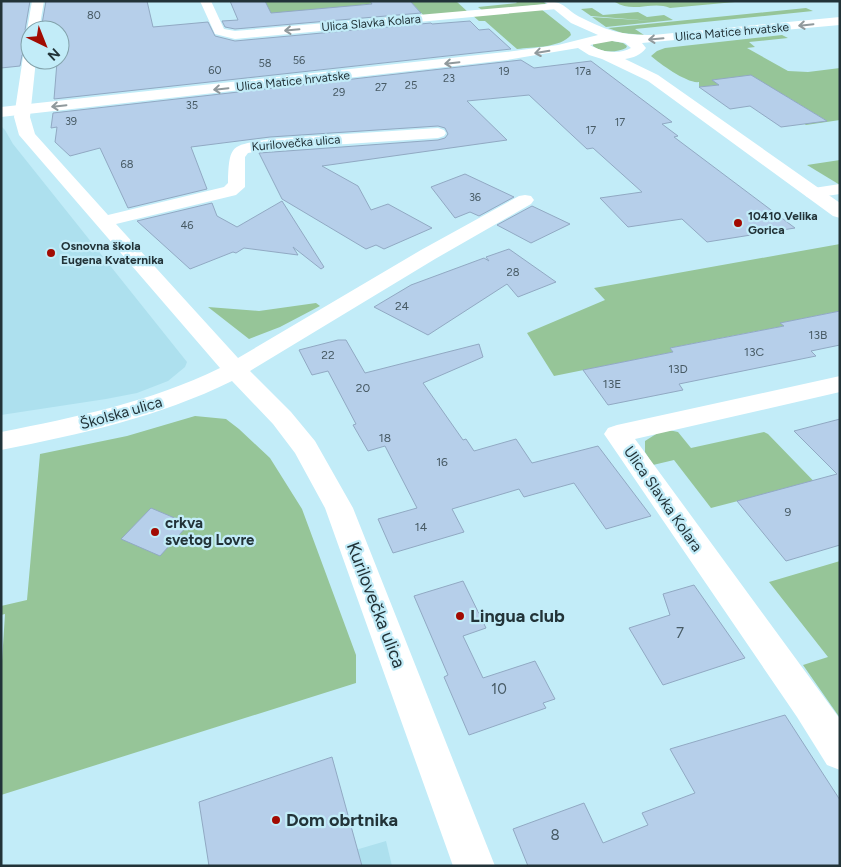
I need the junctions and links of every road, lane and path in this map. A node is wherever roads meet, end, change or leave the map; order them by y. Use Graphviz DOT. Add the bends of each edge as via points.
graph roads {
  1 [pos="38,1"];
  2 [pos="205,1"];
  3 [pos="554,4"];
  4 [pos="35,20"];
  5 [pos="575,20"];
  6 [pos="840,21"];
  7 [pos="619,39"];
  8 [pos="585,42"];
  9 [pos="632,54"];
  10 [pos="605,55"];
  11 [pos="26,70"];
  12 [pos="653,78"];
  13 [pos="12,111"];
  14 [pos="438,133"];
  15 [pos="840,189"];
  16 [pos="813,193"];
  17 [pos="525,200"];
  18 [pos="840,212"];
  19 [pos="103,222"];
  20 [pos="235,370"];
  21 [pos="840,384"];
  22 [pos="1,441"];
  23 [pos="840,752"];
  24 [pos="474,866"];
  1 -- 4 [label="street"];
  3 -- 2 [label="street, Ulica Slavka Kolara, one-way" via="235,35 219,31"];
  3 -- 5 [label="main road, Ulica Slavka Kolara"];
  5 -- 7 [label="main road, Ulica Slavka Kolara"];
  5 -- 8 [label="main road, Ulica Slavka Kolara" via="587,35"];
  6 -- 7 [label="main road, Ulica Matice hrvatske, one-way" via="653,39"];
  7 -- 8 [label="main road, Ulica Matice hrvatske"];
  7 -- 9 [label="main road" via="638,46"];
  8 -- 10 [label="main road" via="587,50"];
  8 -- 13 [label="main road, Ulica Matice hrvatske, one-way" via="500,58"];
  9 -- 10 [label="main road"];
  9 -- 12 [label="main road"];
  10 -- 12 [label="main road"];
  11 -- 13 [label="street, Kurilovečka ulica"];
  12 -- 16 [label="main road"];
  13 -- 19 [label="street, Kurilovečka ulica" via="22,122 27,135"];
  14 -- 19 [label="street, Kurilovečka ulica" via="270,144 243,149 237,157 238,183 230,191"];
  15 -- 16 [label="street"];
  16 -- 18 [label="main road"];
  17 -- 20 [label="street" via="440,246"];
  19 -- 20 [label="street, Kurilovečka ulica"];
  20 -- 22 [label="street, Školska ulica" via="160,403"];
  20 -- 24 [label="street, Kurilovečka ulica" via="306,448 339,508"];
  21 -- 23 [label="street, Ulica Slavka Kolara" via="617,434"];
}
